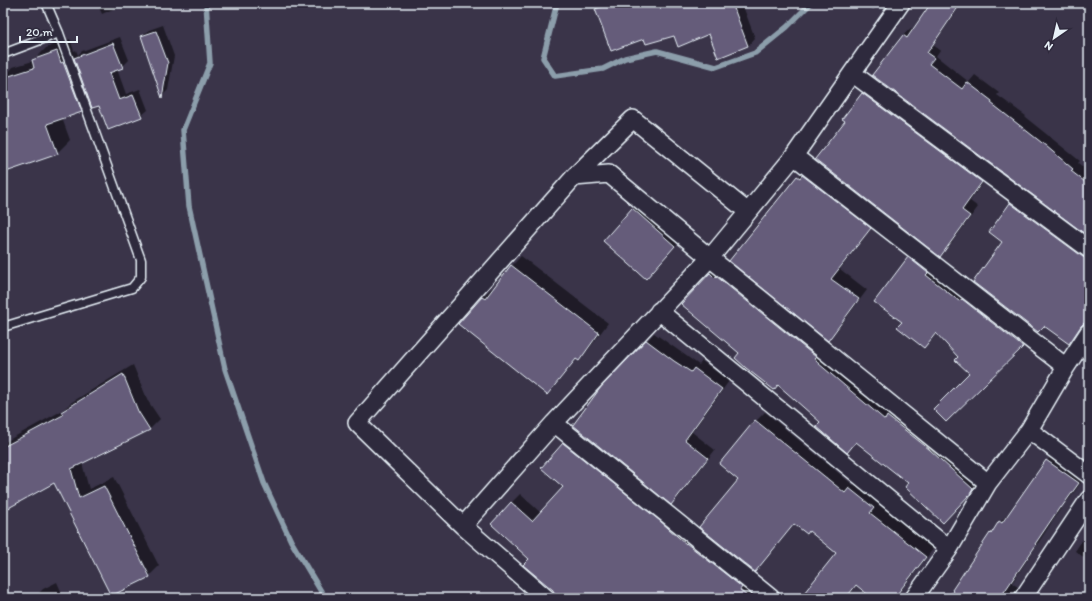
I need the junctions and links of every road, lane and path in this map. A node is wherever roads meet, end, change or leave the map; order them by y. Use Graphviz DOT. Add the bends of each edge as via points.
graph roads {
  1 [pos="46,3"];
  2 [pos="901,3"];
  3 [pos="59,33"];
  4 [pos="3,54"];
  5 [pos="852,73"];
  6 [pos="794,156"];
  7 [pos="574,177"];
  8 [pos="748,212"];
  9 [pos="1089,249"];
  10 [pos="710,258"];
  11 [pos="659,310"];
  12 [pos="3,327"];
  13 [pos="1089,332"];
  14 [pos="1066,367"];
  15 [pos="554,424"];
  16 [pos="1029,430"];
  17 [pos="1089,475"];
  18 [pos="988,483"];
  19 [pos="1089,499"];
  20 [pos="463,526"];
  21 [pos="949,549"];
  22 [pos="546,598"];
  23 [pos="771,598"];
  24 [pos="914,598"];
  25 [pos="1023,598"];
  1 -- 3 [label="lane"];
  2 -- 5 [label="street"];
  3 -- 4 [label="lane"];
  3 -- 12 [label="lane" via="140,260 141,277 132,288"];
  5 -- 6 [label="street"];
  5 -- 9 [label="street"];
  6 -- 8 [label="street"];
  6 -- 14 [label="street"];
  7 -- 8 [label="street" via="633,119"];
  7 -- 10 [label="street" via="609,174"];
  7 -- 20 [label="street" via="357,424"];
  8 -- 10 [label="street"];
  10 -- 11 [label="street"];
  10 -- 18 [label="street"];
  11 -- 15 [label="street"];
  11 -- 21 [label="street"];
  13 -- 14 [label="street"];
  14 -- 16 [label="street"];
  15 -- 20 [label="street"];
  15 -- 23 [label="street"];
  16 -- 17 [label="street"];
  16 -- 18 [label="street"];
  18 -- 21 [label="street"];
  19 -- 25 [label="street"];
  20 -- 22 [label="street"];
  21 -- 24 [label="street"];
}
